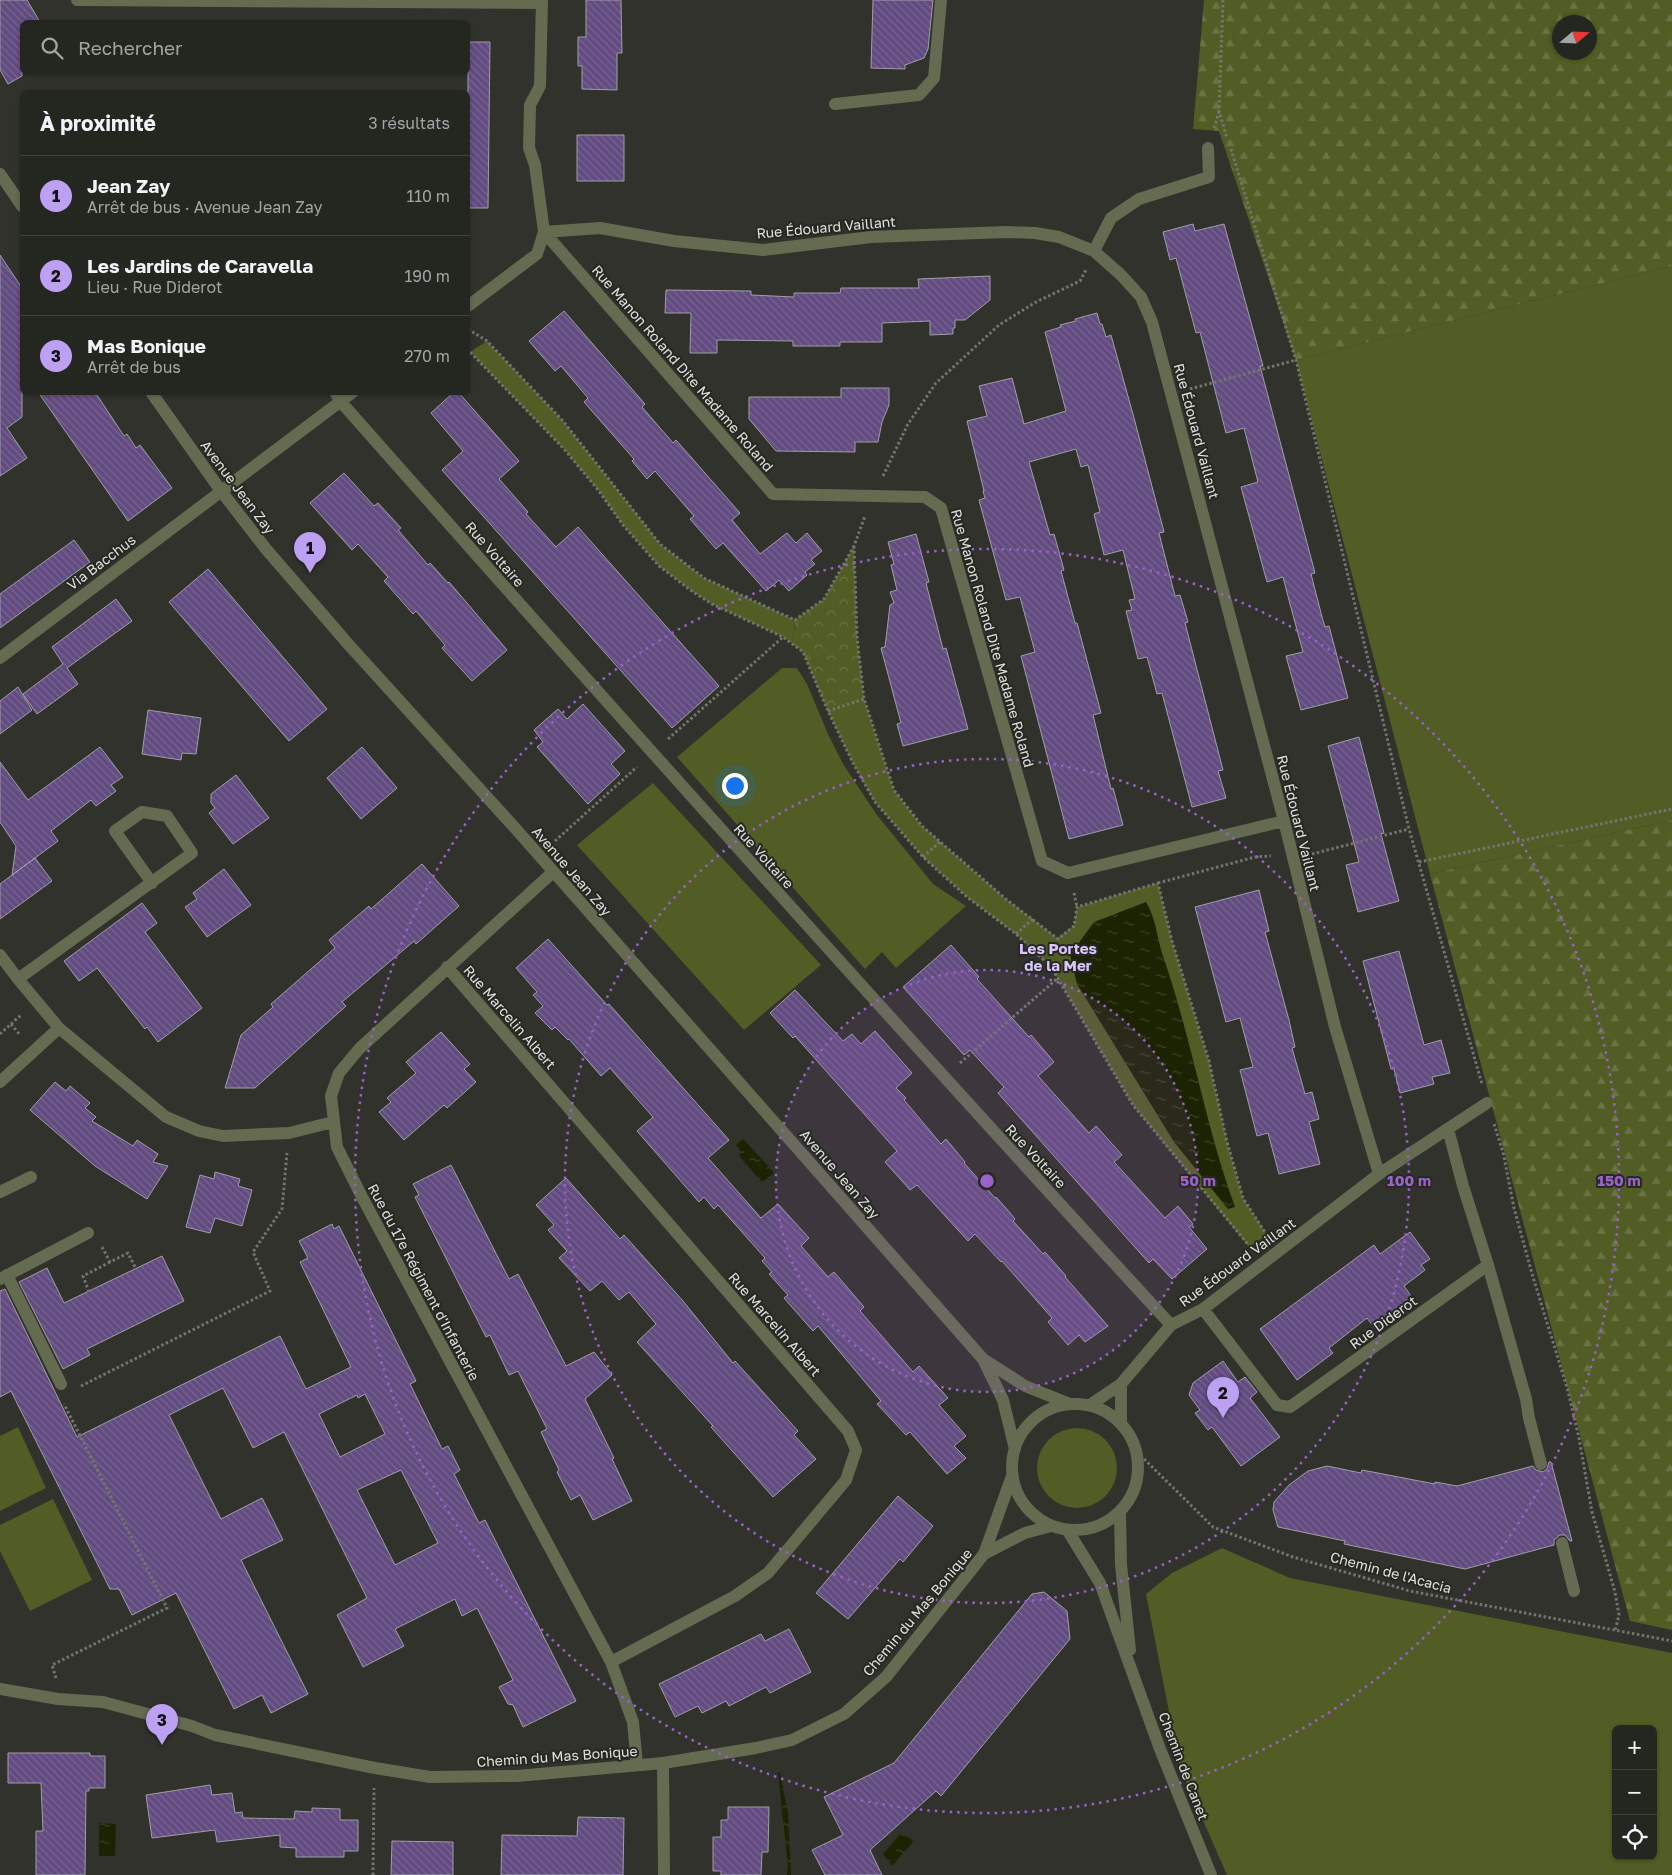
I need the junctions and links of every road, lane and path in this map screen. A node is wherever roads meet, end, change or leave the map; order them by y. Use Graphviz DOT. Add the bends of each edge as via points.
graph roads {
  1 [pos="77,0"];
  2 [pos="941,0"];
  3 [pos="1223,0"];
  4 [pos="542,2"];
  5 [pos="835,104"];
  6 [pos="1228,139"];
  7 [pos="1208,148"];
  8 [pos="1230,148"];
  9 [pos="0,174"];
  10 [pos="20,203"];
  11 [pos="544,232"];
  12 [pos="1094,251"];
  13 [pos="470,304"];
  14 [pos="470,330"];
  15 [pos="470,350"];
  16 [pos="1296,360"];
  17 [pos="1172,394"];
  18 [pos="153,395"];
  19 [pos="338,397"];
  20 [pos="221,491"];
  21 [pos="873,496"];
  22 [pos="854,546"];
  23 [pos="0,658"];
  24 [pos="864,699"];
  25 [pos="828,711"];
  26 [pos="1672,809"];
  27 [pos="1284,821"];
  28 [pos="1409,829"];
  29 [pos="940,842"];
  30 [pos="1292,855"];
  31 [pos="923,857"];
  32 [pos="1418,862"];
  33 [pos="553,872"];
  34 [pos="152,883"];
  35 [pos="1158,883"];
  36 [pos="1034,919"];
  37 [pos="1016,934"];
  38 [pos="0,955"];
  39 [pos="447,967"];
  40 [pos="1058,978"];
  41 [pos="18,979"];
  42 [pos="59,1028"];
  43 [pos="944,1078"];
  44 [pos="0,1082"];
  45 [pos="1487,1104"];
  46 [pos="333,1122"];
  47 [pos="1448,1129"];
  48 [pos="289,1133"];
  49 [pos="1379,1174"];
  50 [pos="31,1178"];
  51 [pos="0,1192"];
  52 [pos="88,1233"];
  53 [pos="1272,1256"];
  54 [pos="110,1262"];
  55 [pos="1488,1265"];
  56 [pos="136,1269"];
  57 [pos="3,1277"];
  58 [pos="89,1292"];
  59 [pos="1203,1308"];
  60 [pos="1171,1325"];
  61 [pos="983,1359"];
  62 [pos="61,1384"];
  63 [pos="1121,1384"];
  64 [pos="78,1388"];
  65 [pos="60,1397"];
  66 [pos="1070,1404"];
  67 [pos="1090,1406"];
  68 [pos="1121,1423"];
  69 [pos="1015,1449"];
  70 [pos="1137,1452"];
  71 [pos="1541,1464"];
  72 [pos="1012,1476"];
  73 [pos="1120,1513"];
  74 [pos="1051,1526"];
  75 [pos="1068,1531"];
  76 [pos="1562,1543"];
  77 [pos="984,1554"];
  78 [pos="1574,1591"];
  79 [pos="1615,1631"];
  80 [pos="1672,1641"];
  81 [pos="611,1662"];
  82 [pos="1131,1668"];
  83 [pos="56,1678"];
  84 [pos="1,1691"];
  85 [pos="663,1763"];
  86 [pos="637,1765"];
  87 [pos="375,1768"];
  88 [pos="373,1875"];
  89 [pos="664,1875"];
  90 [pos="1211,1875"];
  1 -- 4 [label="street"];
  2 -- 5 [label="street" via="934,78 919,95"];
  3 -- 6 [label="path" via="1219,111"];
  4 -- 11 [label="street" via="540,86 530,105 529,148 535,165"];
  7 -- 12 [label="street" via="1208,177 1139,199 1111,218"];
  8 -- 16 [label="path"];
  9 -- 10 [label="street"];
  11 -- 12 [label="street, Rue Édouard Vaillant" via="600,228 674,241 763,250 871,237 1035,233 1059,236"];
  11 -- 13 [label="street" via="537,254"];
  11 -- 21 [label="street, Rue Manon Roland Dite Madame Roland" via="773,494"];
  12 -- 17 [label="street, Rue Édouard Vaillant" via="1141,298 1152,322"];
  12 -- 21 [label="path" via="1080,281 999,324 936,383 908,424"];
  14 -- 22 [label="path" via="487,341 563,421 660,544 704,578 795,620 824,599"];
  15 -- 25 [label="path" via="564,449 623,526 659,566 712,604 783,637 803,652"];
  16 -- 17 [label="path"];
  16 -- 28 [label="path"];
  17 -- 27 [label="street, Rue Édouard Vaillant"];
  18 -- 20 [label="street, Avenue Jean Zay"];
  19 -- 20 [label="street"];
  19 -- 43 [label="street, Rue Voltaire" via="652,754"];
  20 -- 23 [label="street, Via Bacchus"];
  20 -- 33 [label="street, Avenue Jean Zay" via="349,645"];
  21 -- 22 [label="path"];
  21 -- 27 [label="street, Rue Manon Roland Dite Madame Roland" via="925,497 941,508 1042,861 1068,873"];
  22 -- 24 [label="path"];
  24 -- 25 [label="path"];
  24 -- 29 [label="path" via="894,790 922,826"];
  25 -- 31 [label="path" via="852,763 875,802"];
  26 -- 32 [label="path"];
  27 -- 30 [label="street, Rue Édouard Vaillant"];
  28 -- 30 [label="path" via="1318,854"];
  28 -- 32 [label="path"];
  29 -- 31 [label="path"];
  29 -- 36 [label="path"];
  30 -- 35 [label="path" via="1255,856"];
  30 -- 49 [label="street, Rue Édouard Vaillant" via="1335,1027"];
  31 -- 37 [label="path" via="967,897"];
  32 -- 45 [label="path"];
  33 -- 39 [label="street, Rue du 17e Régiment d'Infanterie"];
  33 -- 61 [label="street, Avenue Jean Zay"];
  34 -- 34 [label="street" via="192,853 167,816 142,812 115,831"];
  34 -- 41 [label="street"];
  35 -- 36 [label="path" via="1078,907 1074,926 1058,939"];
  35 -- 53 [label="path" via="1242,1198 1267,1235"];
  36 -- 37 [label="path"];
  37 -- 40 [label="path" via="1051,966"];
  38 -- 41 [label="street"];
  39 -- 46 [label="street, Rue du 17e Régiment d'Infanterie" via="339,1073 331,1096"];
  39 -- 81 [label="street, Rue Marcelin Albert" via="848,1431 856,1450 846,1480 768,1573 735,1596"];
  40 -- 43 [label="path"];
  40 -- 53 [label="path" via="1133,1105 1250,1247"];
  41 -- 42 [label="street"];
  42 -- 44 [label="street"];
  42 -- 48 [label="street" via="166,1118 223,1136"];
  43 -- 60 [label="street, Rue Voltaire"];
  45 -- 47 [label="street, Rue Édouard Vaillant"];
  45 -- 79 [label="path" via="1503,1152 1533,1278 1570,1400 1592,1512 1615,1592 1619,1615"];
  46 -- 48 [label="street"];
  46 -- 81 [label="street, Rue du 17e Régiment d'Infanterie" via="337,1147 362,1197"];
  47 -- 49 [label="street, Rue Édouard Vaillant"];
  47 -- 55 [label="street"];
  48 -- 64 [label="path" via="282,1209 253,1252 270,1291"];
  49 -- 53 [label="street, Rue Édouard Vaillant"];
  50 -- 51 [label="street"];
  52 -- 54 [label="path" via="100,1242"];
  52 -- 57 [label="street"];
  53 -- 59 [label="street, Rue Édouard Vaillant"];
  54 -- 56 [label="path" via="128,1253"];
  54 -- 58 [label="path" via="83,1276"];
  55 -- 59 [label="street, Rue Diderot" via="1290,1407 1277,1405"];
  55 -- 71 [label="street"];
  57 -- 62 [label="street"];
  59 -- 60 [label="street, Rue Édouard Vaillant"];
  60 -- 63 [label="street, Rue Édouard Vaillant"];
  61 -- 66 [label="street, Avenue Jean Zay" via="1025,1386"];
  61 -- 69 [label="street, Avenue Jean Zay" via="1003,1400"];
  63 -- 67 [label="street, Rue Édouard Vaillant"];
  63 -- 68 [label="street"];
  65 -- 83 [label="path" via="168,1608 52,1665"];
  66 -- 67 [label="street"];
  66 -- 69 [label="street" via="1052,1408 1035,1418"];
  67 -- 68 [label="street"];
  68 -- 70 [label="street"];
  69 -- 72 [label="street"];
  70 -- 73 [label="street" via="1139,1474 1133,1496"];
  70 -- 79 [label="path, Chemin de l'Acacia" via="1213,1527 1293,1557 1410,1591"];
  72 -- 74 [label="street" via="1019,1497 1032,1514"];
  72 -- 77 [label="street, Chemin du Mas Bonique"];
  73 -- 75 [label="street" via="1105,1524"];
  73 -- 82 [label="street, Chemin de Canet" via="1121,1565"];
  74 -- 75 [label="street"];
  74 -- 77 [label="street, Chemin du Mas Bonique" via="1025,1533"];
  75 -- 82 [label="street, Chemin de Canet" via="1100,1583"];
  76 -- 78 [label="street"];
  77 -- 85 [label="street, Chemin du Mas Bonique" via="886,1677 844,1714 792,1740"];
  79 -- 80 [label="path, Chemin de l'Acacia"];
  81 -- 86 [label="street, Rue du 17e Régiment d'Infanterie" via="633,1722"];
  82 -- 90 [label="street, Chemin de Canet"];
  84 -- 87 [label="street, Chemin du Mas Bonique" via="103,1702 215,1735"];
  85 -- 86 [label="street, Chemin du Mas Bonique"];
  85 -- 89 [label="street"];
  86 -- 87 [label="street, Chemin du Mas Bonique" via="486,1777 430,1777"];
  87 -- 88 [label="path"];
}
